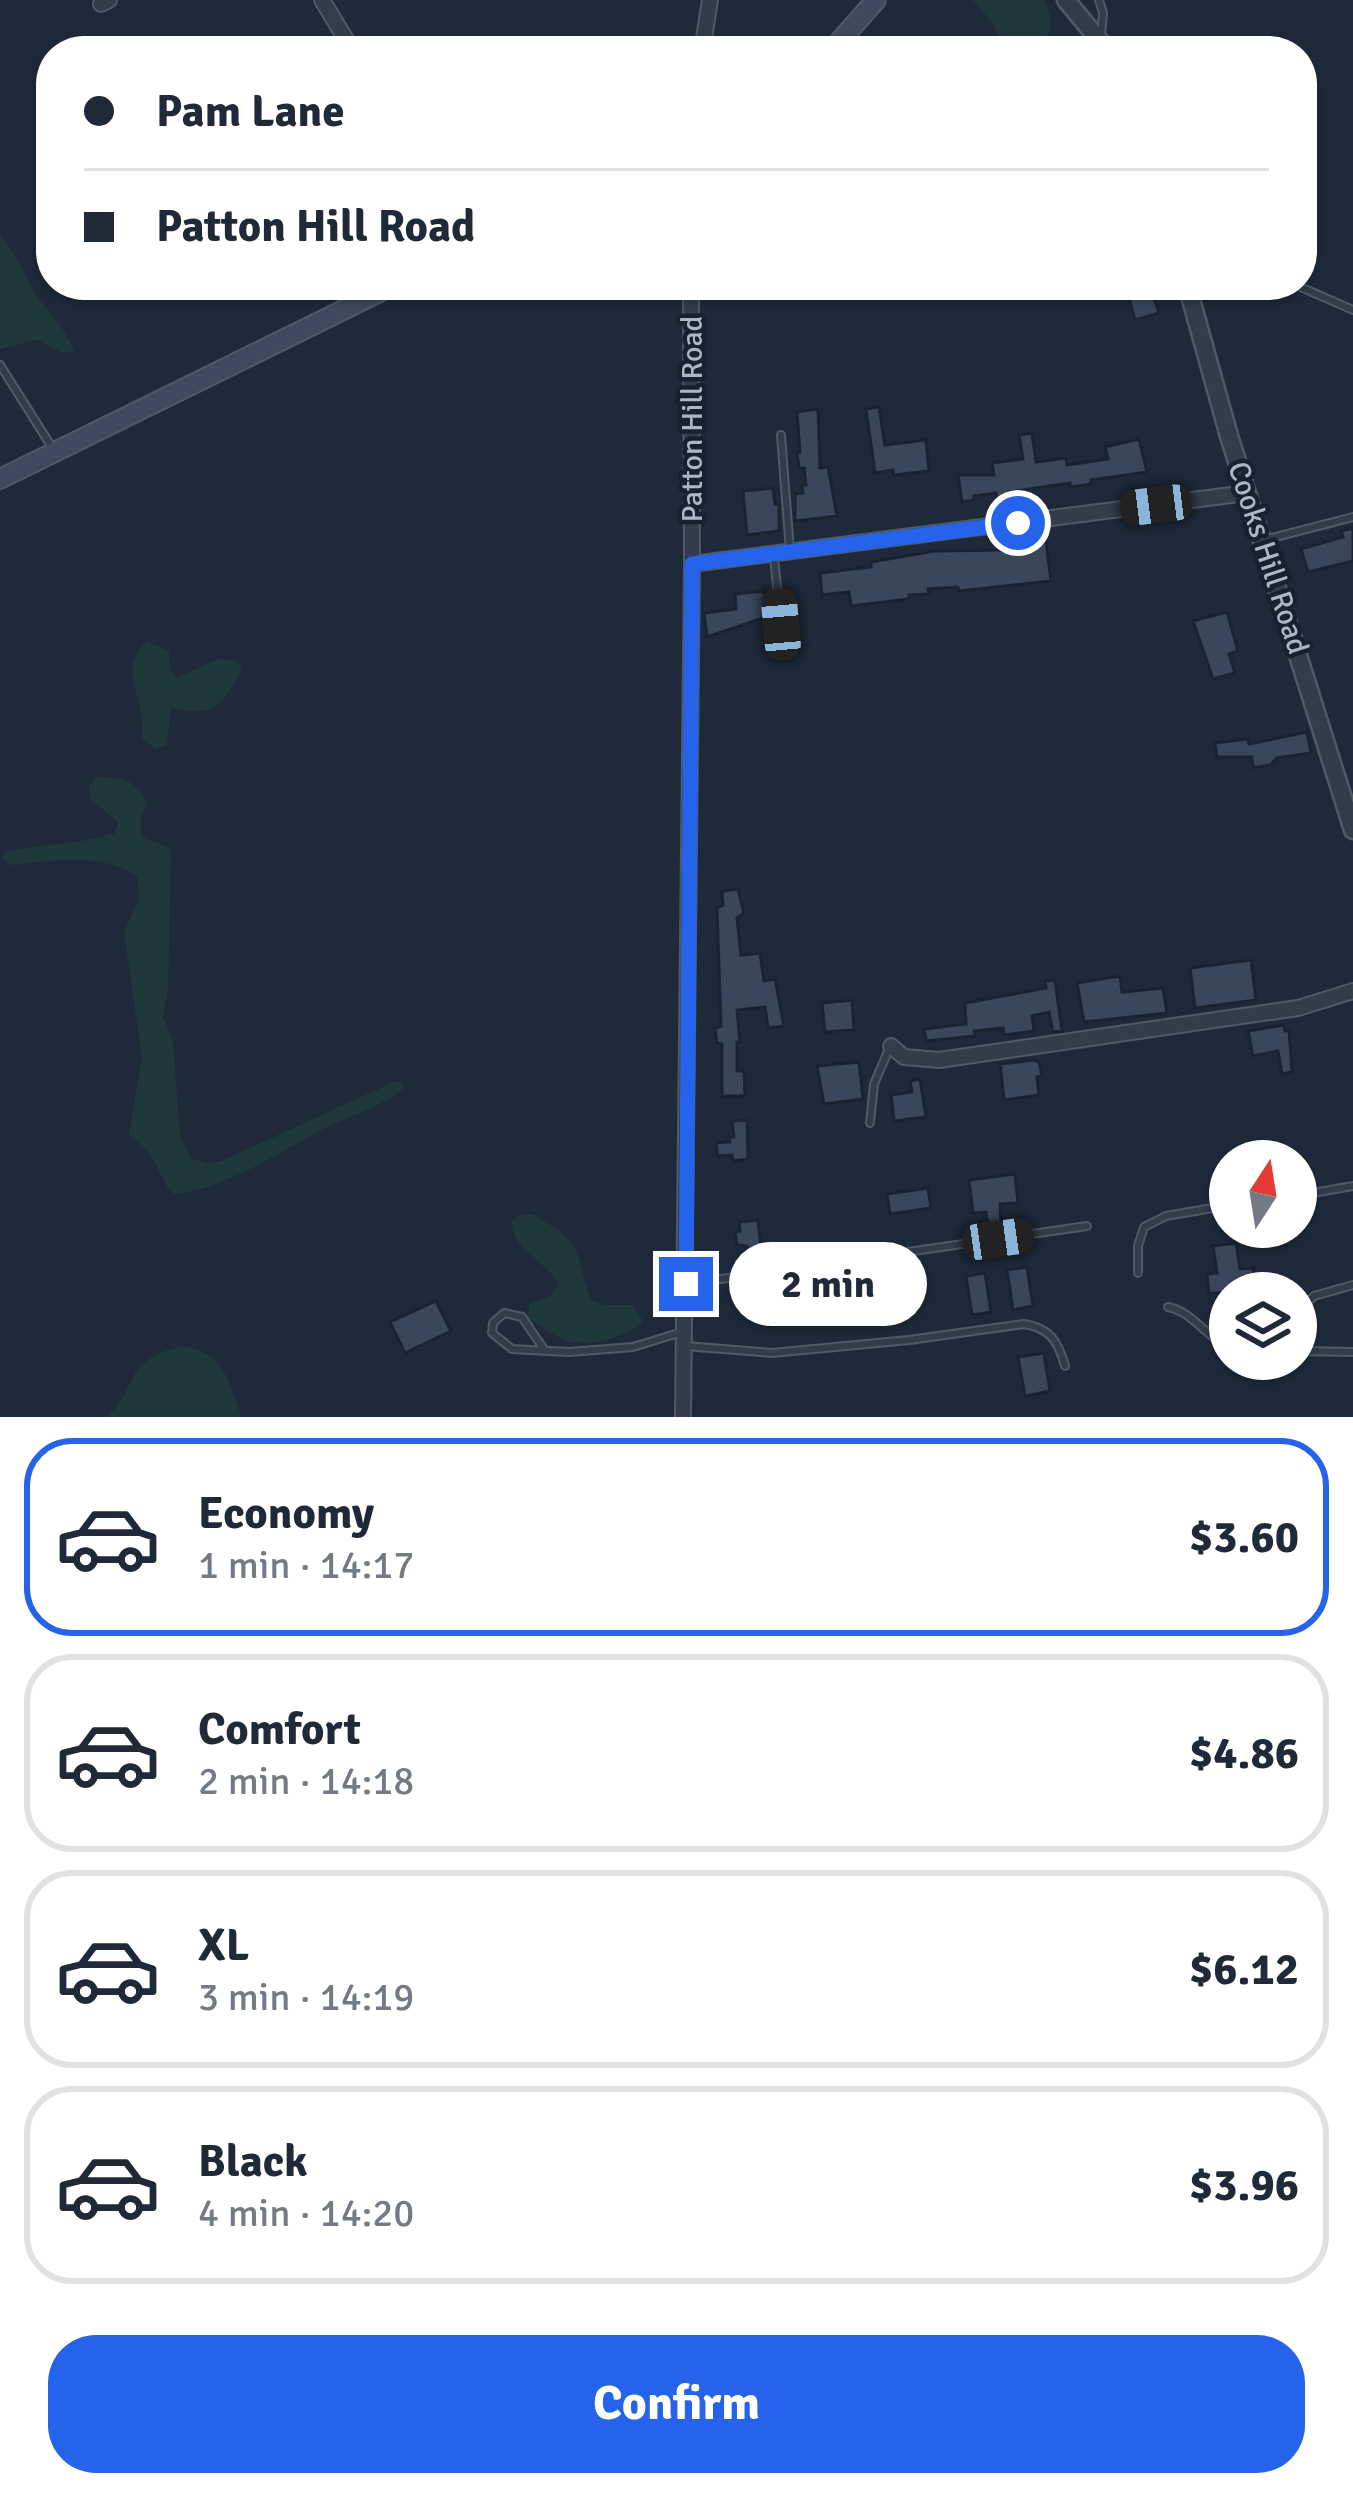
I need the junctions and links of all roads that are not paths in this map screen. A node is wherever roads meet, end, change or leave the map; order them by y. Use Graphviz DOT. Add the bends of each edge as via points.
graph roads {
  1 [pos="322,0"];
  2 [pos="710,0"];
  3 [pos="876,0"];
  4 [pos="1066,0"];
  5 [pos="1100,0"];
  6 [pos="344,36"];
  7 [pos="704,36"];
  8 [pos="844,36"];
  9 [pos="1096,36"];
  10 [pos="1104,36"];
  11 [pos="1317,294"];
  12 [pos="364,300"];
  13 [pos="691,300"];
  14 [pos="1191,300"];
  15 [pos="1353,310"];
  16 [pos="0,364"];
  17 [pos="781,434"];
  18 [pos="55,452"];
  19 [pos="0,479"];
  20 [pos="1247,493"];
  21 [pos="1353,517"];
  22 [pos="1264,540"];
  23 [pos="782,553"];
  24 [pos="692,564"];
  25 [pos="781,624"];
  26 [pos="1353,830"];
  27 [pos="1353,991"];
  28 [pos="891,1046"];
  29 [pos="870,1123"];
  30 [pos="1353,1186"];
  31 [pos="1317,1192"];
  32 [pos="1209,1209"];
  33 [pos="1088,1226"];
  34 [pos="1138,1273"];
  35 [pos="686,1284"];
  36 [pos="1353,1285"];
  37 [pos="1317,1294"];
  38 [pos="1168,1307"];
  39 [pos="1209,1333"];
  40 [pos="685,1338"];
  41 [pos="543,1348"];
  42 [pos="1317,1351"];
  43 [pos="1353,1352"];
  44 [pos="1064,1366"];
  45 [pos="683,1417"];
  1 -- 6 [label="street"];
  2 -- 7 [label="street"];
  3 -- 8 [label="main road"];
  4 -- 9 [label="street"];
  5 -- 10 [label="lane"];
  11 -- 15 [label="lane"];
  12 -- 18 [label="main road"];
  13 -- 24 [label="street, Patton Hill Road"];
  14 -- 20 [label="street, Cooks Hill Road"];
  16 -- 18 [label="lane"];
  17 -- 23 [label="lane"];
  18 -- 19 [label="main road"];
  20 -- 22 [label="street, Cooks Hill Road"];
  20 -- 23 [label="street"];
  21 -- 22 [label="lane"];
  22 -- 26 [label="street, Cooks Hill Road"];
  23 -- 24 [label="street"];
  23 -- 25 [label="lane"];
  24 -- 35 [label="street, Patton Hill Road"];
  27 -- 28 [label="street" via="1298,1008 939,1060 904,1057"];
  28 -- 29 [label="lane" via="874,1084"];
  30 -- 31 [label="lane"];
  32 -- 34 [label="lane" via="1144,1227"];
  33 -- 35 [label="lane"];
  35 -- 40 [label="street, Patton Hill Road"];
  36 -- 37 [label="lane"];
  38 -- 39 [label="lane"];
  40 -- 41 [label="lane"];
  40 -- 44 [label="lane" via="772,1352 1024,1324 1049,1333"];
  40 -- 45 [label="street, Patton Hill Road"];
  41 -- 41 [label="lane" via="512,1349 492,1333 493,1323 504,1313 522,1317"];
  42 -- 43 [label="lane"];
}
